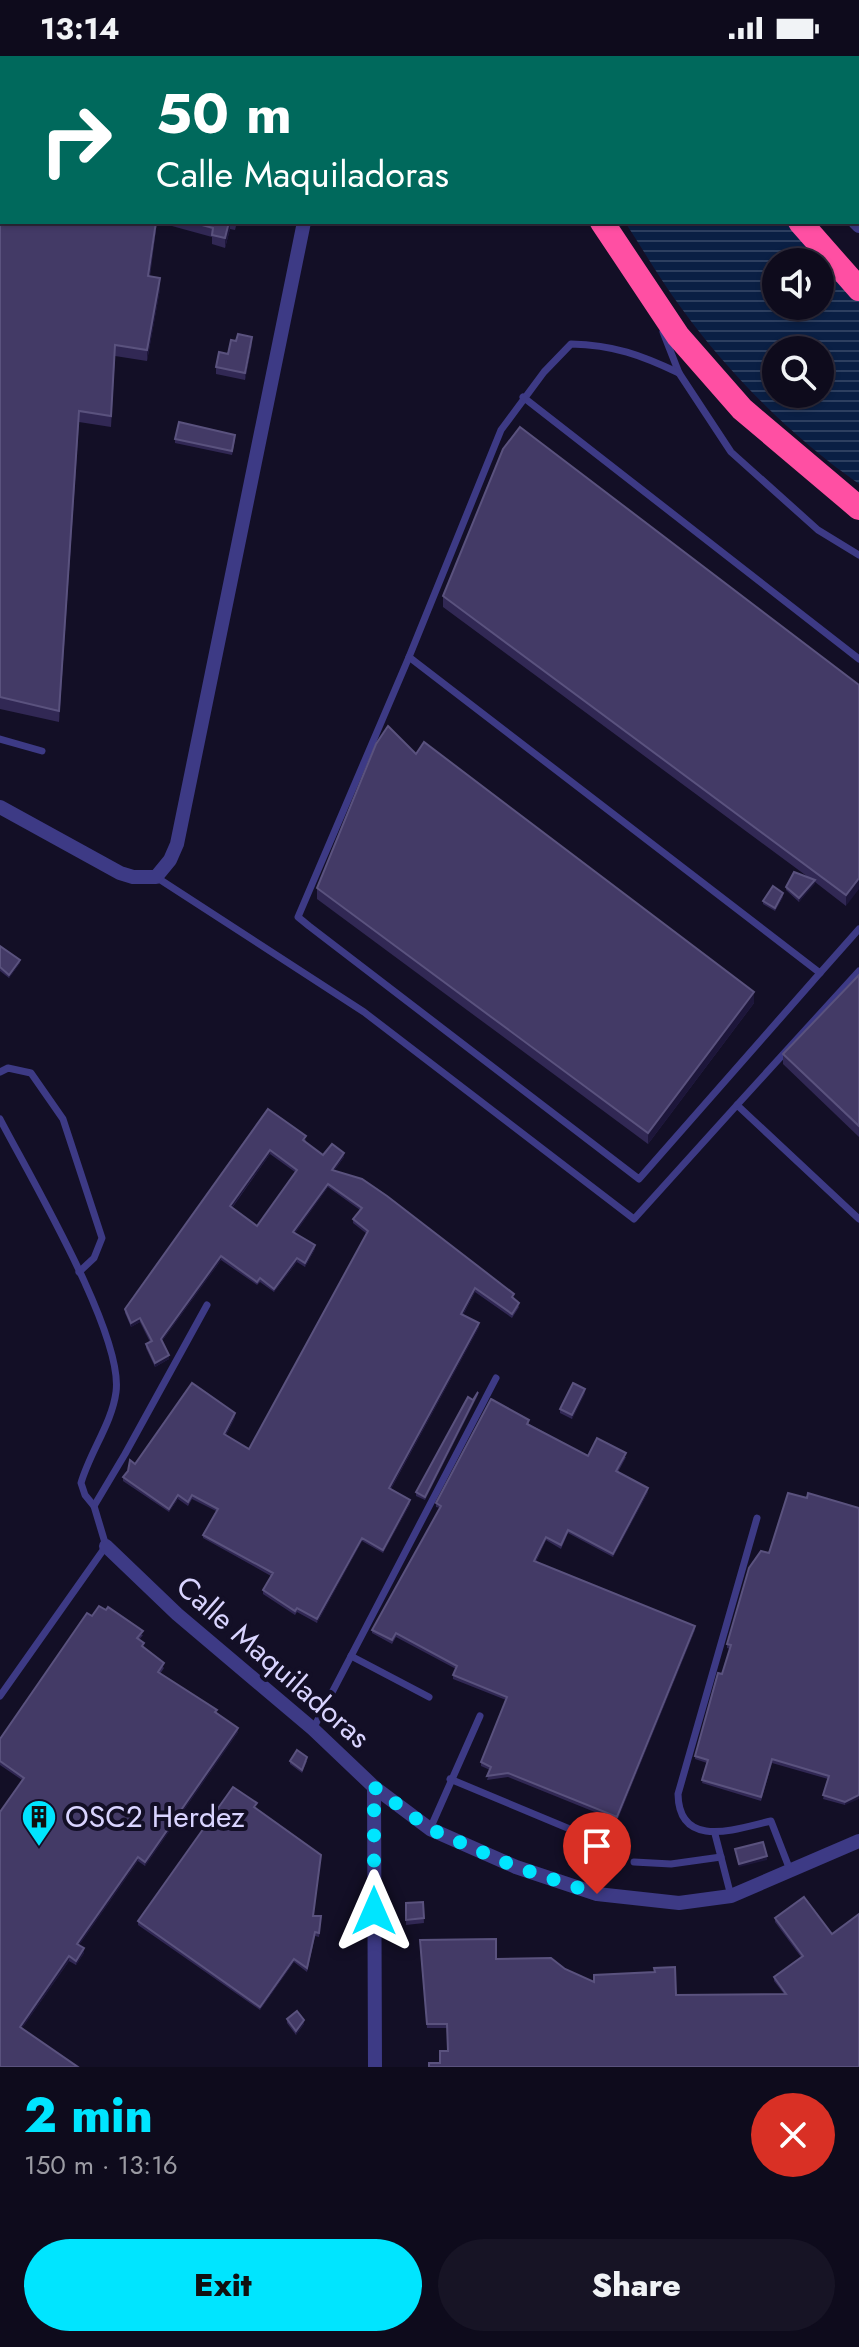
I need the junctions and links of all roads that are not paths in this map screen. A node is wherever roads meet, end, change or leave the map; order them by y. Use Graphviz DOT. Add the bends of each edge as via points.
graph roads {
  1 [pos="304,224"];
  2 [pos="603,224"];
  3 [pos="802,224"];
  4 [pos="642,282"];
  5 [pos="859,289"];
  6 [pos="679,373"];
  7 [pos="523,397"];
  8 [pos="859,508"];
  9 [pos="859,555"];
  10 [pos="409,657"];
  11 [pos="859,659"];
  12 [pos="0,739"];
  13 [pos="42,751"];
  14 [pos="0,807"];
  15 [pos="156,877"];
  16 [pos="859,929"];
  17 [pos="859,971"];
  18 [pos="820,973"];
  19 [pos="0,1072"];
  20 [pos="737,1105"];
  21 [pos="0,1119"];
  22 [pos="859,1219"];
  23 [pos="79,1272"];
  24 [pos="207,1305"];
  25 [pos="496,1378"];
  26 [pos="94,1506"];
  27 [pos="757,1518"];
  28 [pos="106,1546"];
  29 [pos="351,1656"];
  30 [pos="0,1696"];
  31 [pos="429,1697"];
  32 [pos="480,1716"];
  33 [pos="313,1729"];
  34 [pos="450,1779"];
  35 [pos="374,1787"];
  36 [pos="430,1829"];
  37 [pos="715,1834"];
  38 [pos="589,1837"];
  39 [pos="859,1841"];
  40 [pos="721,1857"];
  41 [pos="634,1862"];
  42 [pos="790,1870"];
  43 [pos="731,1896"];
  44 [pos="375,2067"];
  1 -- 15 [label="street" via="177,844"];
  2 -- 4 [label="highway"];
  3 -- 5 [label="highway"];
  4 -- 6 [label="lane"];
  4 -- 8 [label="highway" via="678,336 742,409"];
  6 -- 7 [label="lane" via="604,345 571,344"];
  6 -- 9 [label="lane" via="731,452 818,530"];
  7 -- 10 [label="lane" via="501,430"];
  7 -- 11 [label="lane"];
  10 -- 18 [label="lane"];
  10 -- 18 [label="lane" via="298,917 309,926 639,1179"];
  12 -- 13 [label="lane"];
  14 -- 15 [label="street" via="120,873"];
  15 -- 20 [label="lane" via="364,1012 634,1219"];
  16 -- 18 [label="lane"];
  17 -- 20 [label="lane"];
  19 -- 23 [label="lane" via="8,1068 31,1073 63,1119 102,1238 94,1258"];
  20 -- 22 [label="lane"];
  21 -- 23 [label="lane"];
  23 -- 26 [label="lane" via="104,1328 116,1374 112,1408 81,1483"];
  24 -- 26 [label="lane"];
  25 -- 29 [label="lane"];
  26 -- 28 [label="lane"];
  27 -- 37 [label="lane" via="678,1794 678,1809 690,1826"];
  28 -- 30 [label="lane"];
  28 -- 33 [label="street, Calle Maquiladoras"];
  29 -- 31 [label="lane"];
  29 -- 33 [label="lane"];
  32 -- 34 [label="lane"];
  33 -- 35 [label="street, Calle Maquiladoras"];
  34 -- 36 [label="lane"];
  34 -- 38 [label="lane"];
  35 -- 36 [label="street, Calle Maquiladoras"];
  35 -- 44 [label="street"];
  36 -- 43 [label="street, Calle Maquiladoras" via="516,1867 597,1894 679,1903"];
  37 -- 40 [label="lane"];
  37 -- 42 [label="lane" via="771,1821"];
  39 -- 42 [label="street, Calle Maquiladoras"];
  40 -- 41 [label="lane" via="671,1864"];
  40 -- 43 [label="lane"];
  42 -- 43 [label="street, Calle Maquiladoras"];
}
